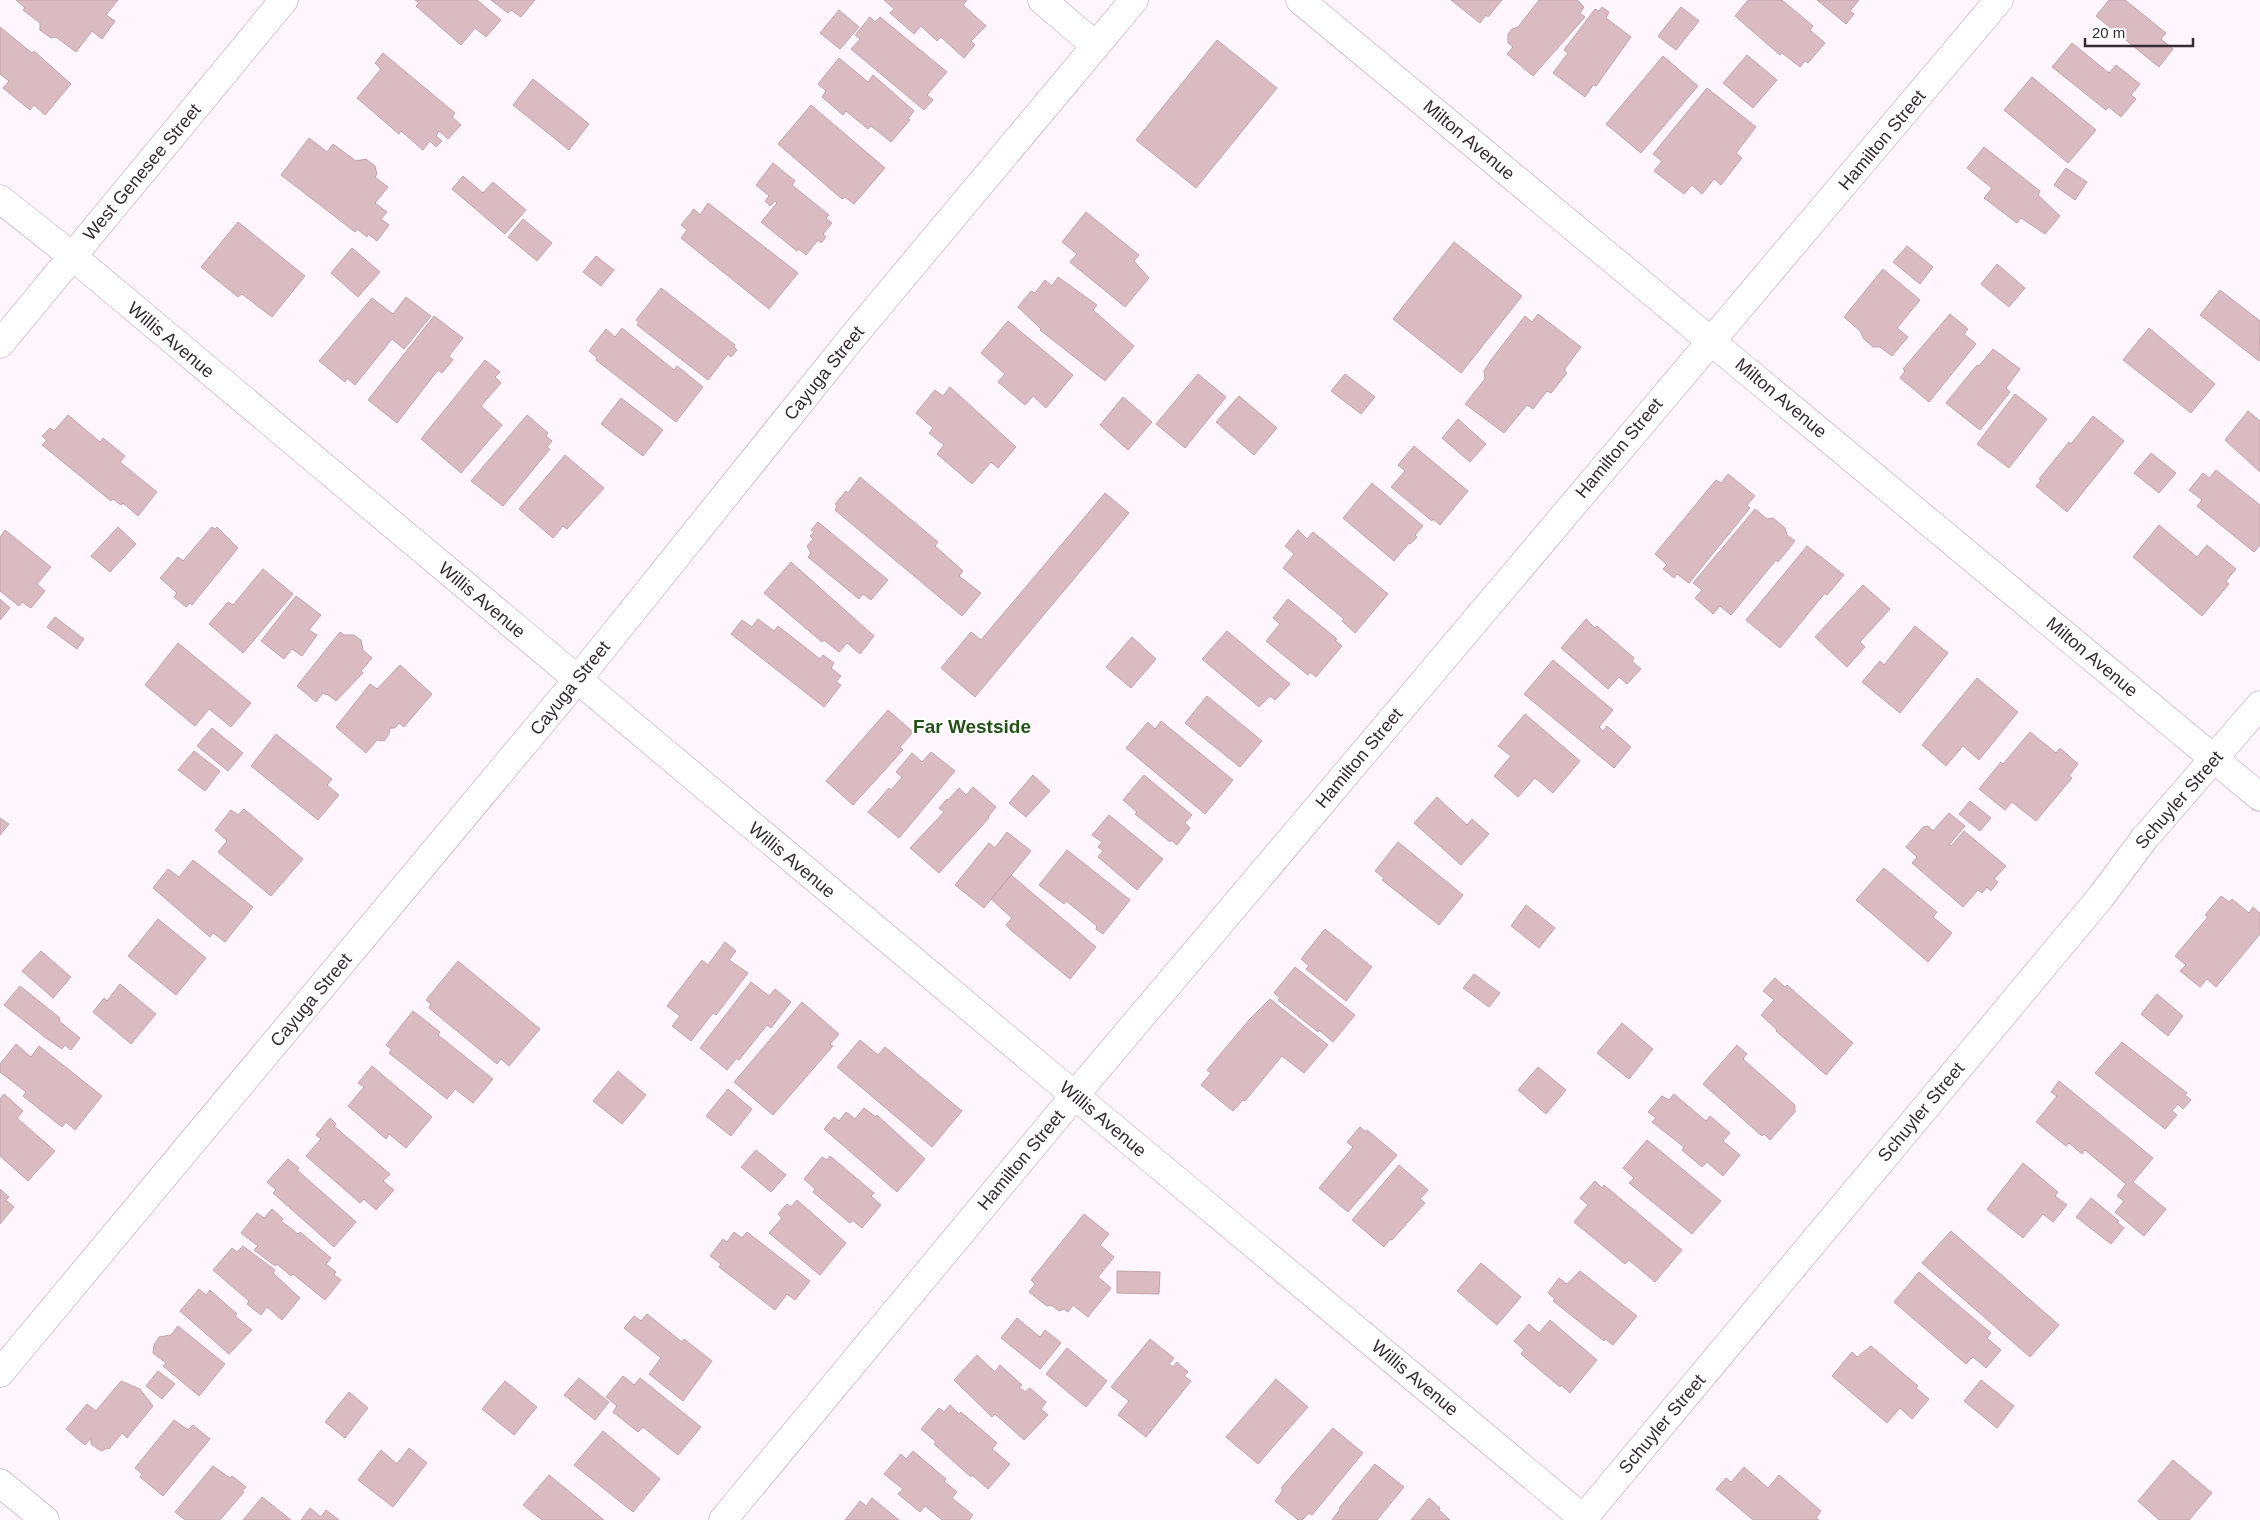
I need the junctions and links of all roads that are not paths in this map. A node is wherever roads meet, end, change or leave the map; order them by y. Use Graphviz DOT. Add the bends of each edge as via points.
graph roads {
  1 [pos="284,0"];
  2 [pos="1042,0"];
  3 [pos="1134,0"];
  4 [pos="1300,0"];
  5 [pos="1998,0"];
  6 [pos="1096,46"];
  7 [pos="0,199"];
  8 [pos="72,256"];
  9 [pos="1711,340"];
  10 [pos="0,344"];
  11 [pos="577,680"];
  12 [pos="2260,705"];
  13 [pos="2214,759"];
  14 [pos="2260,797"];
  15 [pos="1074,1096"];
  16 [pos="0,1373"];
  17 [pos="0,1483"];
  18 [pos="45,1520"];
  19 [pos="723,1520"];
  20 [pos="1584,1520"];
  1 -- 8 [label="street, West Genesee Street"];
  2 -- 6 [label="street"];
  3 -- 6 [label="street, Cayuga Street"];
  4 -- 9 [label="street, Milton Avenue"];
  5 -- 9 [label="street, Hamilton Street"];
  6 -- 11 [label="street, Cayuga Street" via="855,334"];
  7 -- 8 [label="street, Willis Avenue"];
  8 -- 10 [label="street, West Genesee Street"];
  8 -- 11 [label="street, Willis Avenue"];
  9 -- 13 [label="street, Milton Avenue"];
  9 -- 15 [label="street, Hamilton Street"];
  11 -- 15 [label="street, Willis Avenue"];
  11 -- 16 [label="street, Cayuga Street"];
  12 -- 13 [label="street, Schuyler Street"];
  13 -- 14 [label="street, Milton Avenue"];
  13 -- 20 [label="street, Schuyler Street" via="2144,839 2100,898"];
  15 -- 19 [label="street, Hamilton Street"];
  15 -- 20 [label="street, Willis Avenue"];
  17 -- 18 [label="street"];
}
